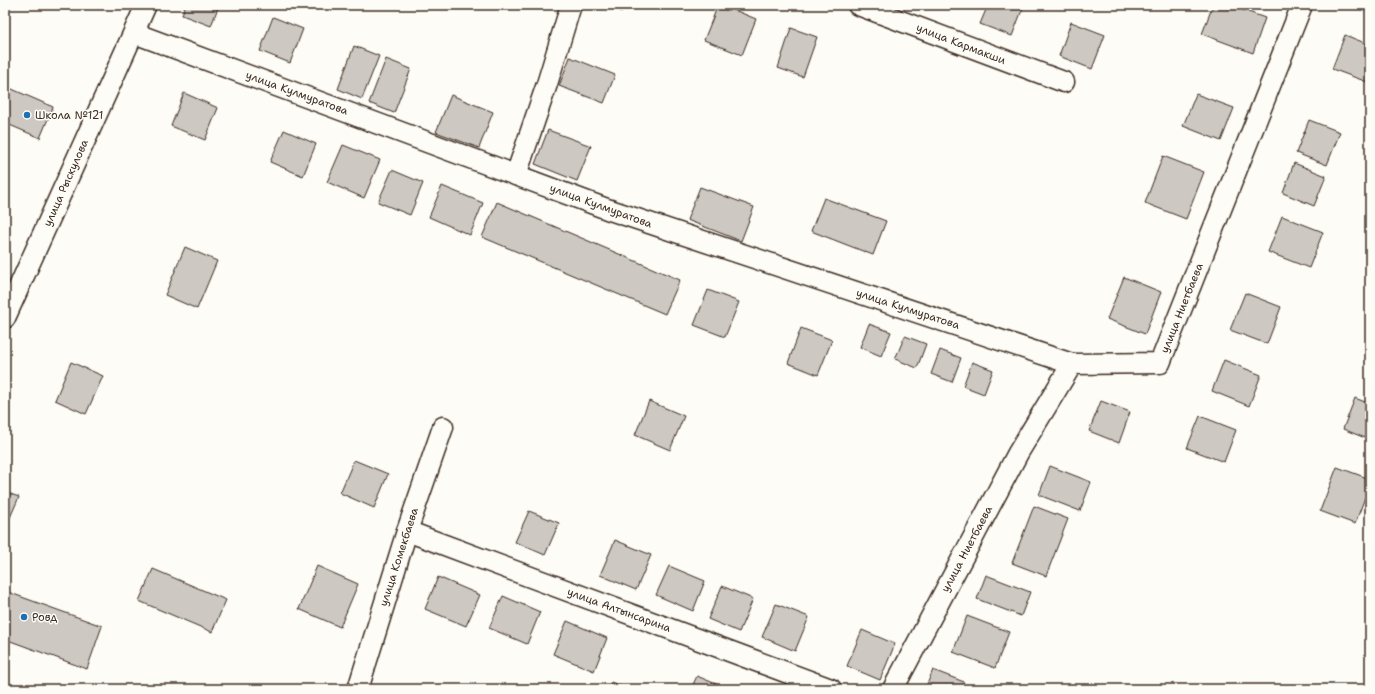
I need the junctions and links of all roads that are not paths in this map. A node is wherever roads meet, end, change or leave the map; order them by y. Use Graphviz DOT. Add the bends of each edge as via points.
graph roads {
  1 [pos="146,5"];
  2 [pos="571,5"];
  3 [pos="858,5"];
  4 [pos="1302,5"];
  5 [pos="134,33"];
  6 [pos="1064,82"];
  7 [pos="516,175"];
  8 [pos="5,318"];
  9 [pos="1072,364"];
  10 [pos="443,426"];
  11 [pos="407,531"];
  12 [pos="358,689"];
  13 [pos="831,689"];
  14 [pos="893,689"];
  1 -- 5 [label="street, улица Рыскулова"];
  2 -- 7 [label="street"];
  3 -- 6 [label="street, улица Кармакши"];
  4 -- 9 [label="street, улица Ниетбаева" via="1160,363"];
  5 -- 7 [label="street, улица Кулмуратова"];
  5 -- 8 [label="street, улица Рыскулова"];
  7 -- 9 [label="street, улица Кулмуратова" via="607,209"];
  9 -- 14 [label="street, улица Ниетбаева" via="1018,453"];
  10 -- 11 [label="street, улица Комекбаева"];
  11 -- 12 [label="street, улица Комекбаева"];
  11 -- 13 [label="street, улица Алтынсарина"];
}
